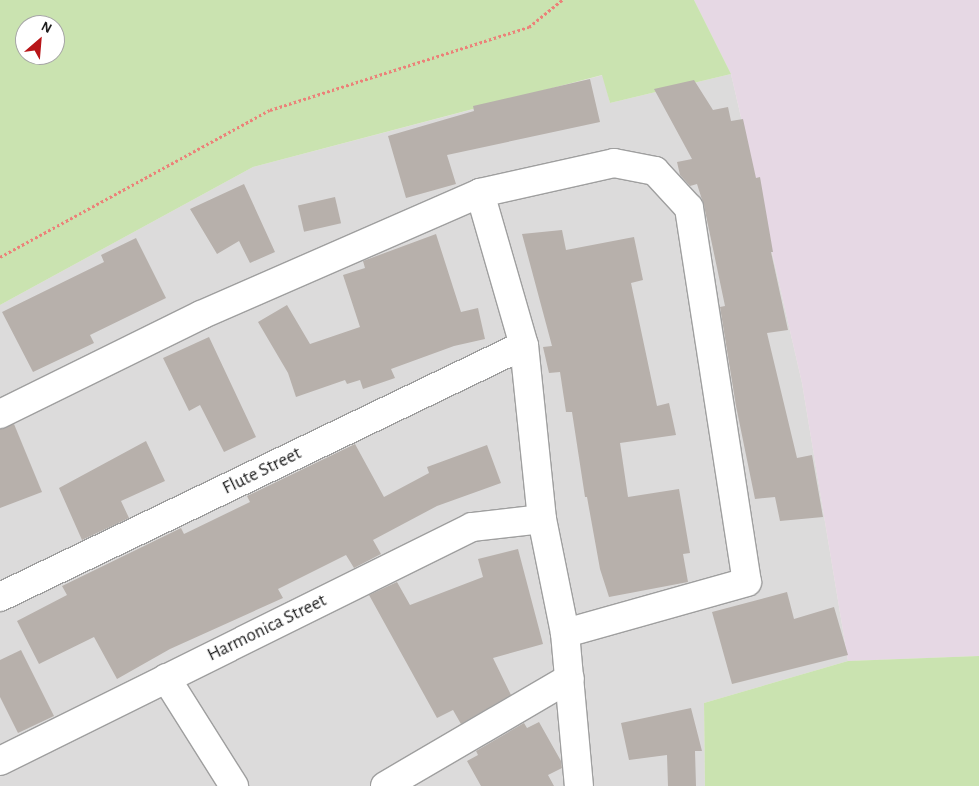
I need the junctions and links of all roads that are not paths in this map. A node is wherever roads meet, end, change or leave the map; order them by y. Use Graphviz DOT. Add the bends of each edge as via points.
graph roads {
  1 [pos="480,193"];
  2 [pos="524,345"];
  3 [pos="0,414"];
  4 [pos="542,519"];
  5 [pos="0,597"];
  6 [pos="565,633"];
  7 [pos="166,678"];
  8 [pos="570,678"];
  9 [pos="0,761"];
  10 [pos="234,786"];
  11 [pos="385,786"];
  12 [pos="579,786"];
  1 -- 2 [label="street"];
  1 -- 3 [label="street" via="201,314"];
  1 -- 6 [label="street" via="614,163 655,171 689,208 747,582"];
  2 -- 4 [label="street"];
  2 -- 5 [label="street, Flute Street"];
  4 -- 6 [label="street"];
  4 -- 7 [label="street, Harmonica Street" via="472,527"];
  6 -- 8 [label="street"];
  7 -- 9 [label="street, Harmonica Street"];
  7 -- 10 [label="street"];
  8 -- 11 [label="street"];
  8 -- 12 [label="street"];
}
